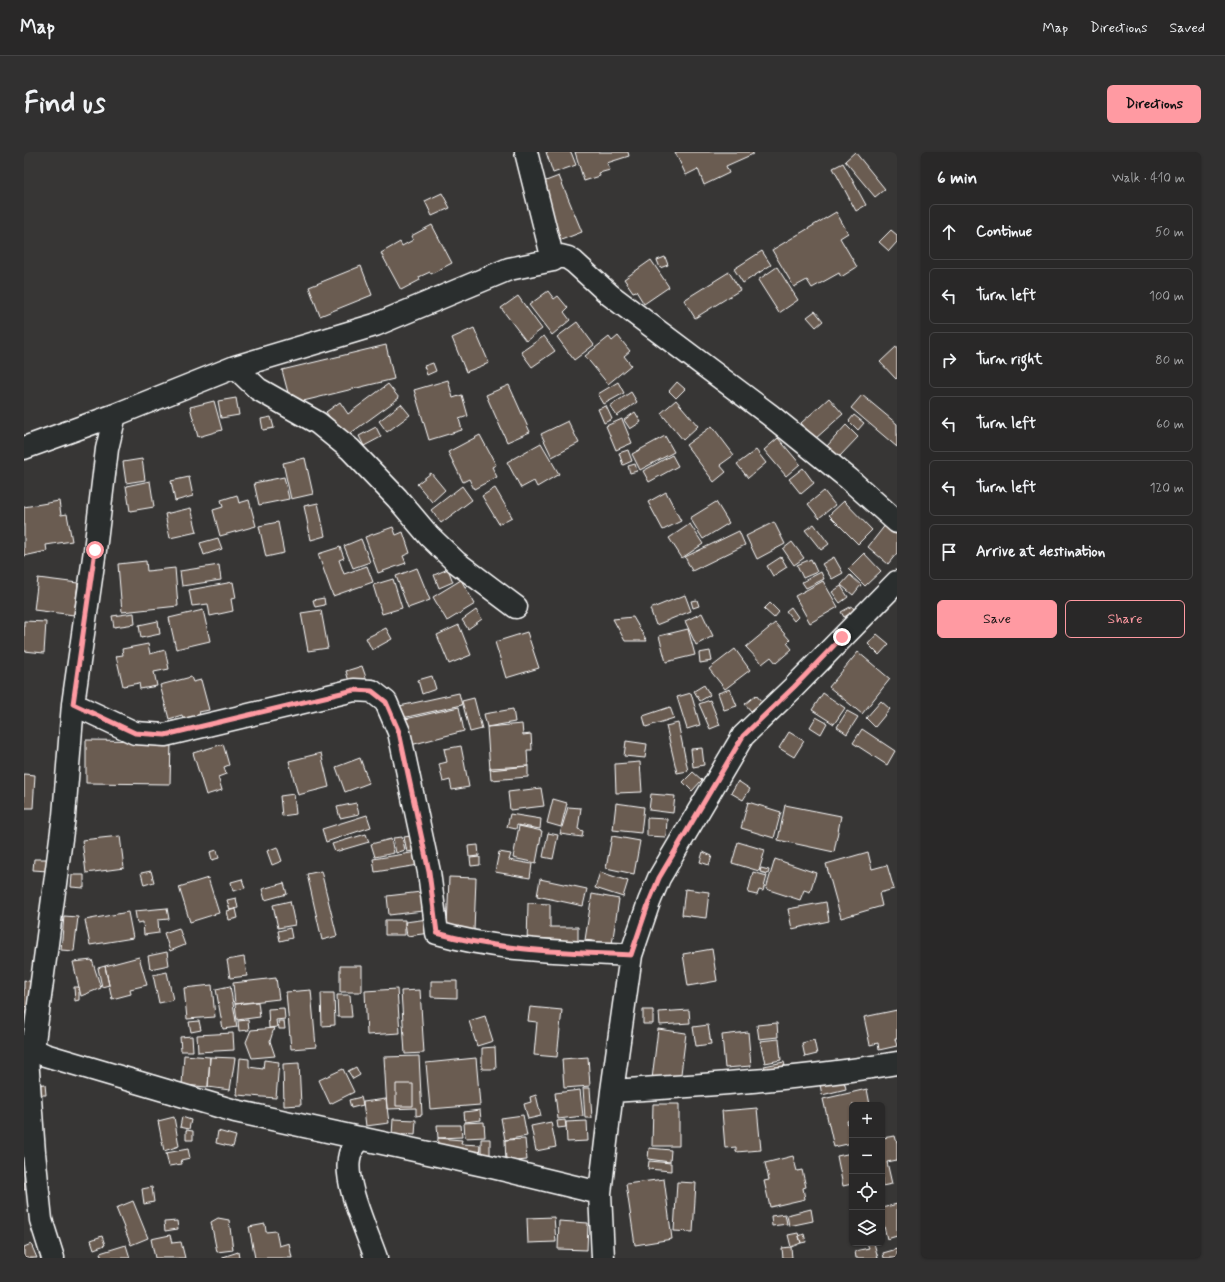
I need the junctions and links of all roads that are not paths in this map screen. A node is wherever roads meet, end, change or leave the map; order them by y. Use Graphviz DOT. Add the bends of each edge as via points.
graph roads {
  1 [pos="526,152"];
  2 [pos="553,260"];
  3 [pos="235,367"];
  4 [pos="114,414"];
  5 [pos="24,448"];
  6 [pos="897,522"];
  7 [pos="897,582"];
  8 [pos="516,607"];
  9 [pos="73,704"];
  10 [pos="631,955"];
  11 [pos="31,1053"];
  12 [pos="897,1063"];
  13 [pos="612,1091"];
  14 [pos="361,1138"];
  15 [pos="600,1193"];
  16 [pos="53,1258"];
  17 [pos="376,1258"];
  18 [pos="603,1258"];
  1 -- 2 [label="street"];
  2 -- 3 [label="street" via="509,269 375,325"];
  2 -- 6 [label="street" via="560,256 574,262 610,294 770,415"];
  3 -- 4 [label="street"];
  3 -- 8 [label="street" via="258,389 318,422 350,449 456,562"];
  4 -- 5 [label="street"];
  4 -- 9 [label="street" via="107,449"];
  7 -- 10 [label="street" via="743,736 659,878"];
  9 -- 10 [label="street" via="135,733 165,735 354,690 372,691 386,702 399,732 429,872 437,933 461,940 544,951"];
  9 -- 11 [label="street" via="64,816"];
  10 -- 13 [label="street"];
  11 -- 14 [label="street" via="235,1111"];
  11 -- 16 [label="street" via="34,1153 41,1220"];
  12 -- 13 [label="street" via="821,1075 750,1082"];
  13 -- 15 [label="street"];
  14 -- 15 [label="street"];
  14 -- 17 [label="street" via="350,1153 350,1186"];
  15 -- 18 [label="street"];
}
